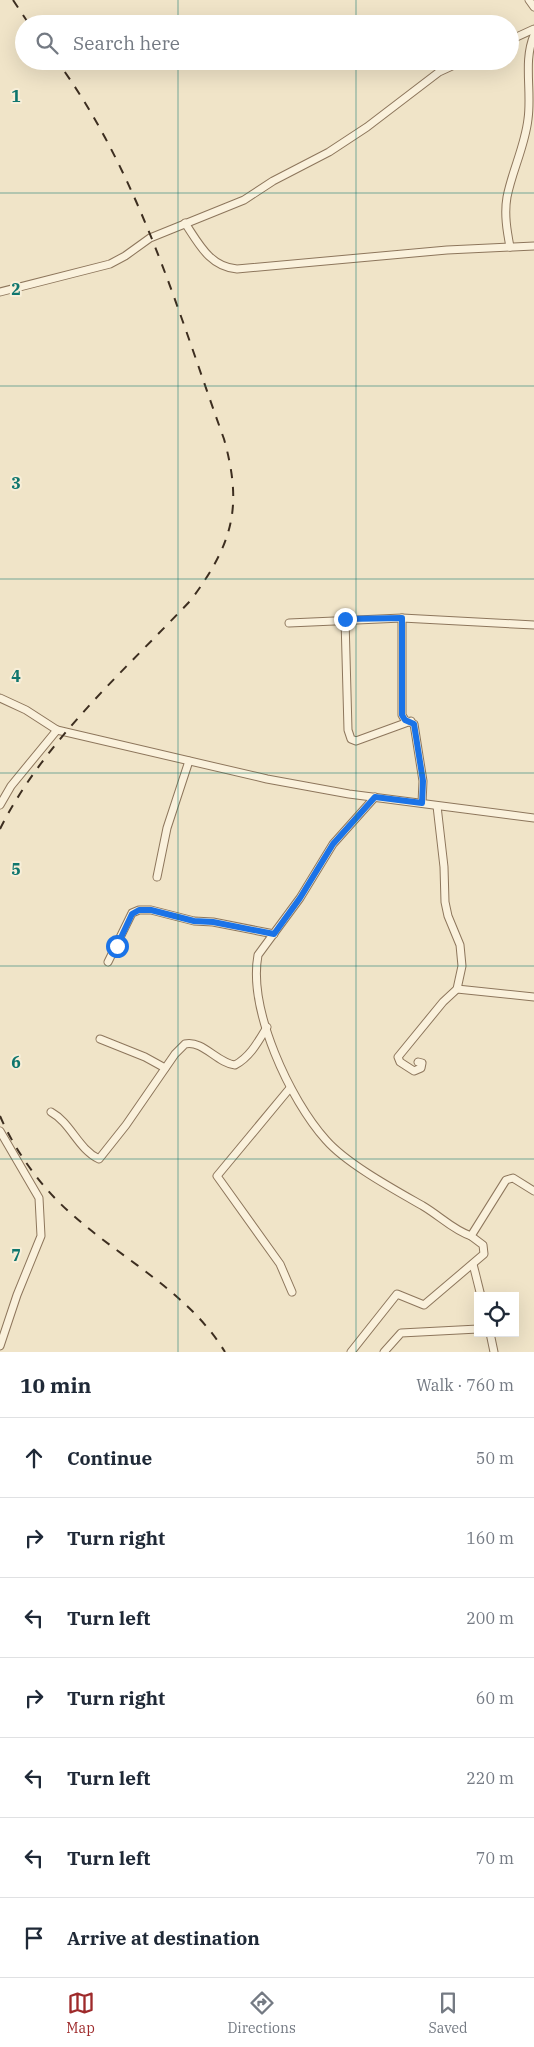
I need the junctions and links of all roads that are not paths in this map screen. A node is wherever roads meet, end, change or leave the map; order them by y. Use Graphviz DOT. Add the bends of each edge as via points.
graph roads {
  1 [pos="529,0"];
  2 [pos="534,7"];
  3 [pos="534,29"];
  4 [pos="534,35"];
  5 [pos="519,36"];
  6 [pos="443,70"];
  7 [pos="186,223"];
  8 [pos="534,246"];
  9 [pos="510,247"];
  10 [pos="0,292"];
  11 [pos="402,618"];
  12 [pos="345,619"];
  13 [pos="289,623"];
  14 [pos="534,625"];
  15 [pos="0,698"];
  16 [pos="411,721"];
  17 [pos="57,730"];
  18 [pos="189,761"];
  19 [pos="375,797"];
  20 [pos="422,803"];
  21 [pos="0,805"];
  22 [pos="437,806"];
  23 [pos="534,818"];
  24 [pos="157,878"];
  25 [pos="274,934"];
  26 [pos="108,962"];
  27 [pos="457,989"];
  28 [pos="534,997"];
  29 [pos="266,1027"];
  30 [pos="100,1039"];
  31 [pos="418,1062"];
  32 [pos="165,1068"];
  33 [pos="290,1088"];
  34 [pos="51,1112"];
  35 [pos="0,1131"];
  36 [pos="534,1190"];
  37 [pos="471,1236"];
  38 [pos="473,1264"];
  39 [pos="292,1292"];
  40 [pos="480,1292"];
  41 [pos="474,1329"];
  42 [pos="491,1337"];
  43 [pos="0,1346"];
  44 [pos="351,1352"];
  45 [pos="384,1352"];
  46 [pos="494,1352"];
  1 -- 2 [label="street"];
  3 -- 5 [label="street"];
  4 -- 9 [label="street" via="529,48 528,117 522,152 507,198 505,223"];
  6 -- 7 [label="street" via="329,152 244,200"];
  7 -- 9 [label="street" via="209,257 222,266 238,269 290,262"];
  7 -- 10 [label="street" via="150,238 110,264"];
  8 -- 9 [label="street"];
  11 -- 12 [label="street"];
  11 -- 14 [label="street"];
  11 -- 16 [label="street" via="402,715"];
  12 -- 13 [label="street"];
  12 -- 16 [label="street" via="350,739 356,741"];
  15 -- 17 [label="street"];
  16 -- 20 [label="street" via="423,781"];
  17 -- 18 [label="street"];
  17 -- 21 [label="street" via="11,786"];
  18 -- 19 [label="street"];
  18 -- 24 [label="street" via="167,828"];
  19 -- 20 [label="street"];
  19 -- 25 [label="street" via="333,844"];
  20 -- 22 [label="street"];
  22 -- 23 [label="street"];
  22 -- 27 [label="street" via="444,867 444,902 460,944 462,961"];
  25 -- 26 [label="street" via="139,910 132,914"];
  25 -- 29 [label="street" via="261,950 256,964"];
  27 -- 28 [label="street"];
  27 -- 31 [label="street" via="398,1057 414,1071 421,1068 422,1063"];
  29 -- 32 [label="street" via="257,1044 235,1065 189,1043"];
  29 -- 33 [label="street" via="276,1061"];
  30 -- 32 [label="street"];
  32 -- 34 [label="street" via="99,1159 81,1144 60,1117"];
  33 -- 37 [label="street" via="326,1140 336,1149 458,1232"];
  33 -- 39 [label="street" via="217,1176 280,1264"];
  35 -- 43 [label="street" via="38,1198 41,1236"];
  36 -- 37 [label="street" via="513,1178 506,1180"];
  37 -- 38 [label="street" via="483,1245 484,1254"];
  38 -- 40 [label="street"];
  38 -- 44 [label="street" via="424,1305 397,1294"];
  41 -- 45 [label="street" via="401,1333"];
  42 -- 46 [label="street"];
}
